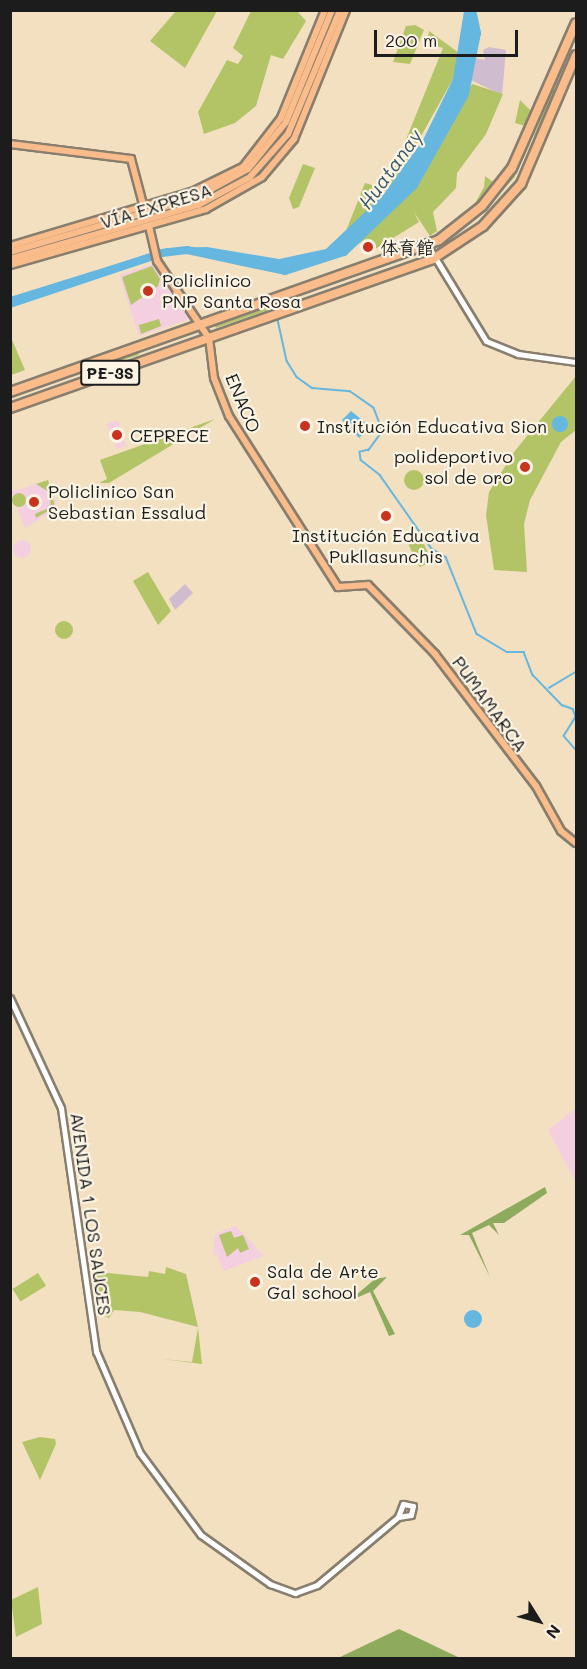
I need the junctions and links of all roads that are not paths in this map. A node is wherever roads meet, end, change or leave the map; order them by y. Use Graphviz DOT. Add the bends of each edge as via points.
graph roads {
  1 [pos="325,10"];
  2 [pos="332,10"];
  3 [pos="340,10"];
  4 [pos="346,10"];
  5 [pos="576,23"];
  6 [pos="576,55"];
  7 [pos="527,139"];
  8 [pos="10,144"];
  9 [pos="541,144"];
  10 [pos="150,209"];
  11 [pos="135,216"];
  12 [pos="148,225"];
  13 [pos="10,246"];
  14 [pos="428,246"];
  15 [pos="10,252"];
  16 [pos="10,259"];
  17 [pos="434,260"];
  18 [pos="10,265"];
  19 [pos="201,325"];
  20 [pos="209,338"];
  21 [pos="576,362"];
  22 [pos="10,392"];
  23 [pos="10,408"];
  24 [pos="338,587"];
  25 [pos="576,843"];
  26 [pos="10,998"];
  27 [pos="398,1517"];
  1 -- 10 [label="main road, VÍA EXPRESA" via="285,109 264,146 229,177"];
  2 -- 10 [label="main road, VÍA EXPRESA" via="286,122 262,156 212,192"];
  3 -- 10 [label="main road, VÍA EXPRESA" via="278,148 233,188"];
  4 -- 12 [label="main road, VÍA EXPRESA" via="308,110 278,161 223,202"];
  5 -- 7 [label="highway"];
  6 -- 9 [label="highway"];
  7 -- 9 [label="highway"];
  7 -- 14 [label="highway" via="491,196"];
  8 -- 10 [label="main road" via="131,159"];
  9 -- 17 [label="highway" via="521,183 497,212"];
  10 -- 11 [label="main road, VÍA EXPRESA"];
  10 -- 11 [label="main road, VÍA EXPRESA"];
  10 -- 12 [label="main road"];
  11 -- 12 [label="main road"];
  11 -- 13 [label="main road, VÍA EXPRESA"];
  11 -- 15 [label="main road, VÍA EXPRESA"];
  11 -- 16 [label="main road, VÍA EXPRESA"];
  12 -- 18 [label="main road, VÍA EXPRESA"];
  12 -- 19 [label="main road, ENACO" via="157,261"];
  14 -- 17 [label="street"];
  14 -- 19 [label="highway"];
  17 -- 20 [label="highway"];
  17 -- 21 [label="street" via="473,326 492,345"];
  19 -- 20 [label="main road, ENACO"];
  19 -- 22 [label="highway, PE-3S"];
  20 -- 23 [label="highway, PE-3S"];
  20 -- 24 [label="main road, ENACO" via="217,388 270,487"];
  24 -- 25 [label="main road, PUMAMARCA" via="368,585 435,654 536,786 561,831"];
  26 -- 27 [label="street, AVENIDA 1 LOS SAUCES" via="61,1108 96,1351 140,1453 201,1535 270,1584 295,1593 317,1585"];
}
